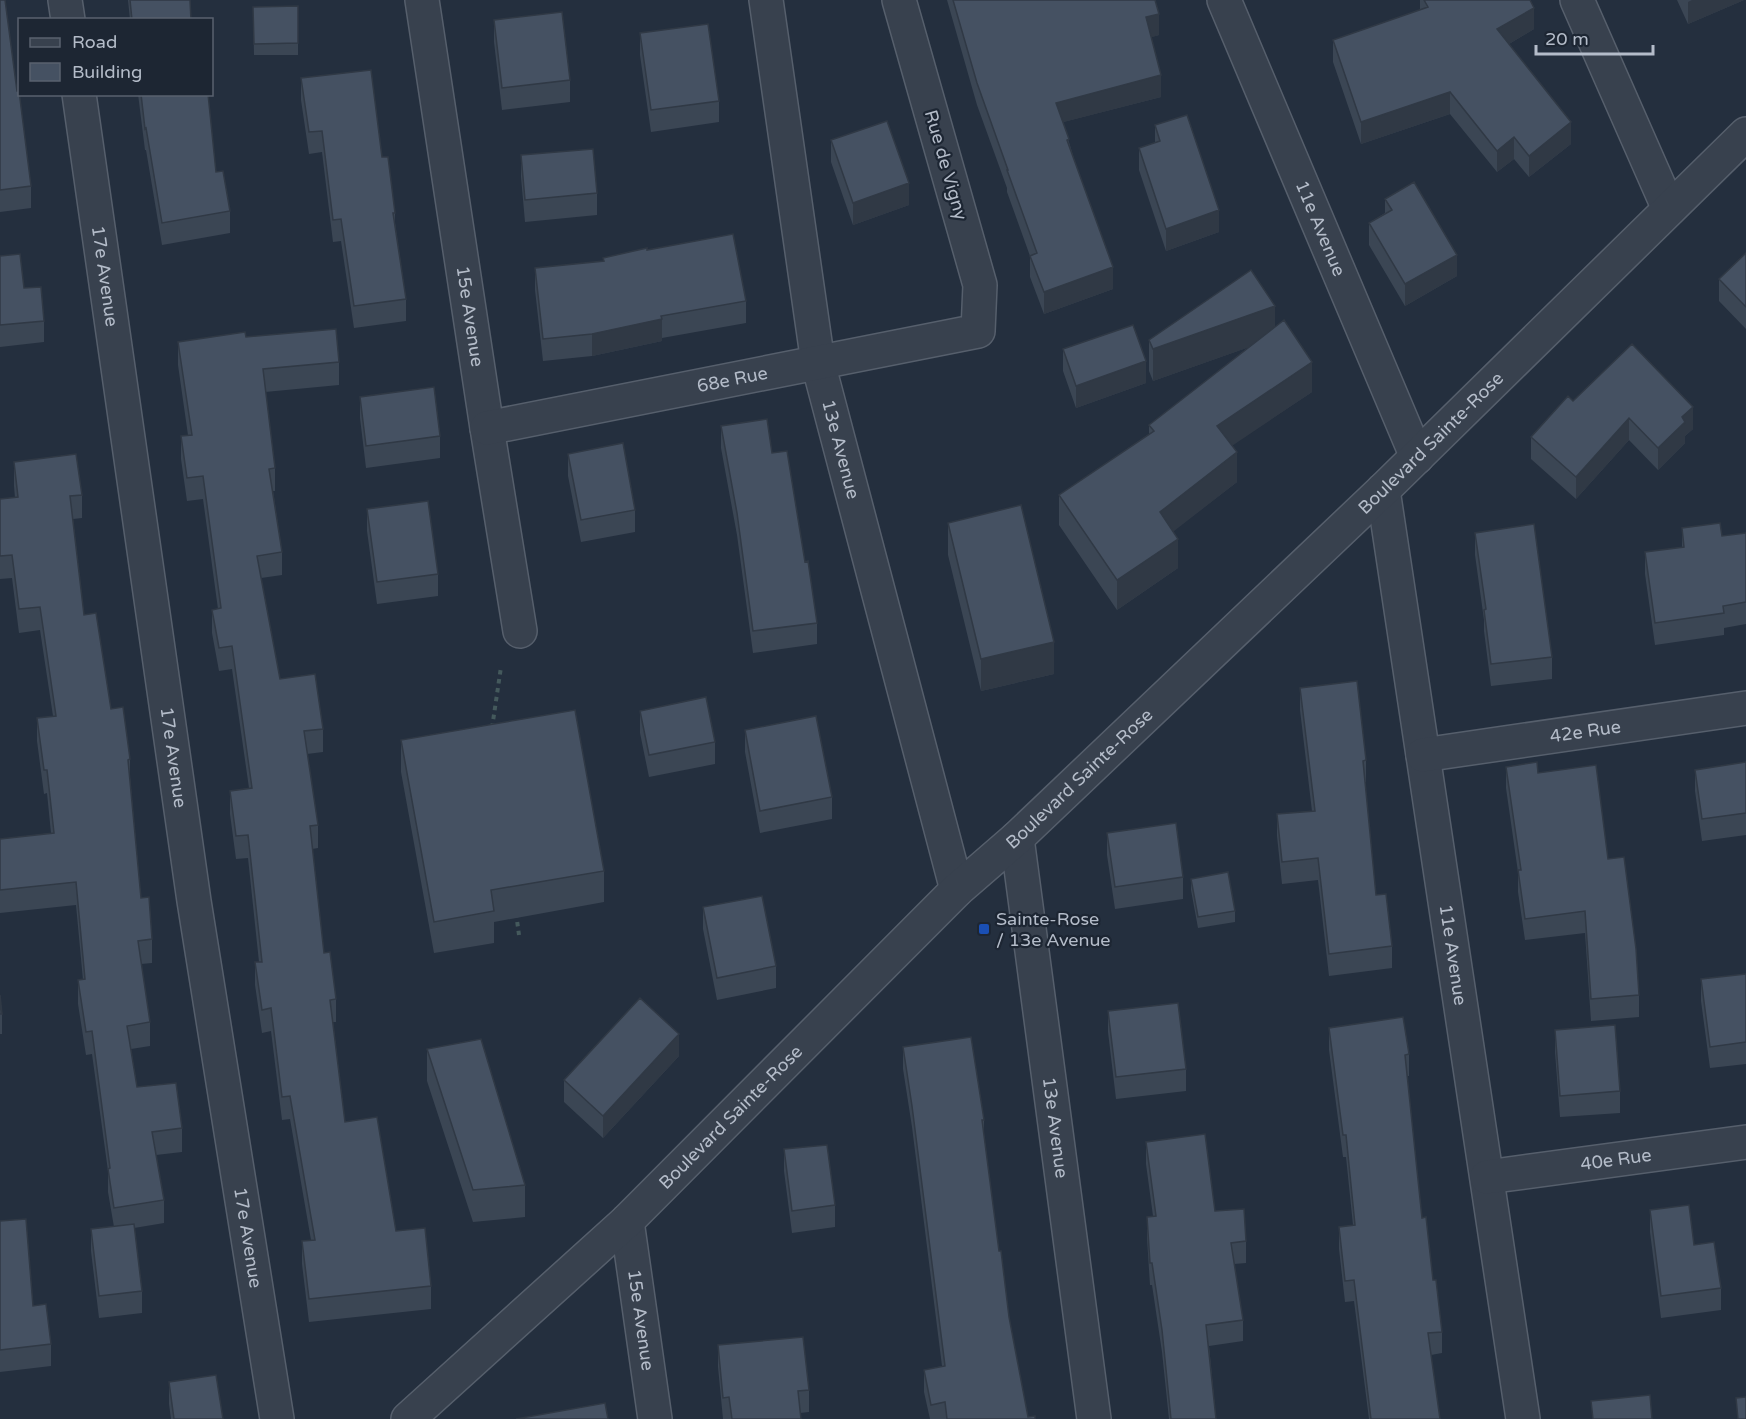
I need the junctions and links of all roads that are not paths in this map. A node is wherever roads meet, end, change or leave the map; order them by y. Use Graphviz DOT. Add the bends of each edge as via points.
graph roads {
  1 [pos="65,0"];
  2 [pos="422,0"];
  3 [pos="766,0"];
  4 [pos="898,0"];
  5 [pos="1224,0"];
  6 [pos="1577,0"];
  7 [pos="68,18"];
  8 [pos="78,96"];
  9 [pos="1746,134"];
  10 [pos="1669,209"];
  11 [pos="978,331"];
  12 [pos="818,363"];
  13 [pos="487,428"];
  14 [pos="1417,457"];
  15 [pos="1383,490"];
  16 [pos="520,631"];
  17 [pos="1746,708"];
  18 [pos="1423,756"];
  19 [pos="1017,838"];
  20 [pos="957,890"];
  21 [pos="1746,1142"];
  22 [pos="1487,1177"];
  23 [pos="627,1221"];
  24 [pos="277,1419"];
  25 [pos="408,1419"];
  26 [pos="655,1419"];
  27 [pos="1094,1419"];
  28 [pos="1523,1419"];
  1 -- 7 [label="street"];
  2 -- 13 [label="street, 15e Avenue"];
  3 -- 12 [label="street, 13e Avenue"];
  4 -- 11 [label="street, Rue de Vigny" via="980,285"];
  5 -- 14 [label="street, 11e Avenue"];
  6 -- 10 [label="street"];
  8 -- 24 [label="street, 17e Avenue" via="194,901"];
  9 -- 10 [label="street, Boulevard Sainte-Rose"];
  10 -- 14 [label="street, Boulevard Sainte-Rose"];
  11 -- 12 [label="street, 68e Rue"];
  12 -- 13 [label="street, 68e Rue"];
  12 -- 20 [label="street, 13e Avenue"];
  13 -- 16 [label="street, 15e Avenue"];
  14 -- 15 [label="street, Boulevard Sainte-Rose"];
  15 -- 18 [label="street, 11e Avenue"];
  15 -- 19 [label="street, Boulevard Sainte-Rose"];
  17 -- 18 [label="street, 42e Rue"];
  18 -- 22 [label="street, 11e Avenue"];
  19 -- 20 [label="street, Boulevard Sainte-Rose"];
  19 -- 27 [label="street, 13e Avenue"];
  20 -- 23 [label="street, Boulevard Sainte-Rose"];
  21 -- 22 [label="street, 40e Rue"];
  22 -- 28 [label="street, 11e Avenue"];
  23 -- 25 [label="street, Boulevard Sainte-Rose"];
  23 -- 26 [label="street, 15e Avenue"];
}
